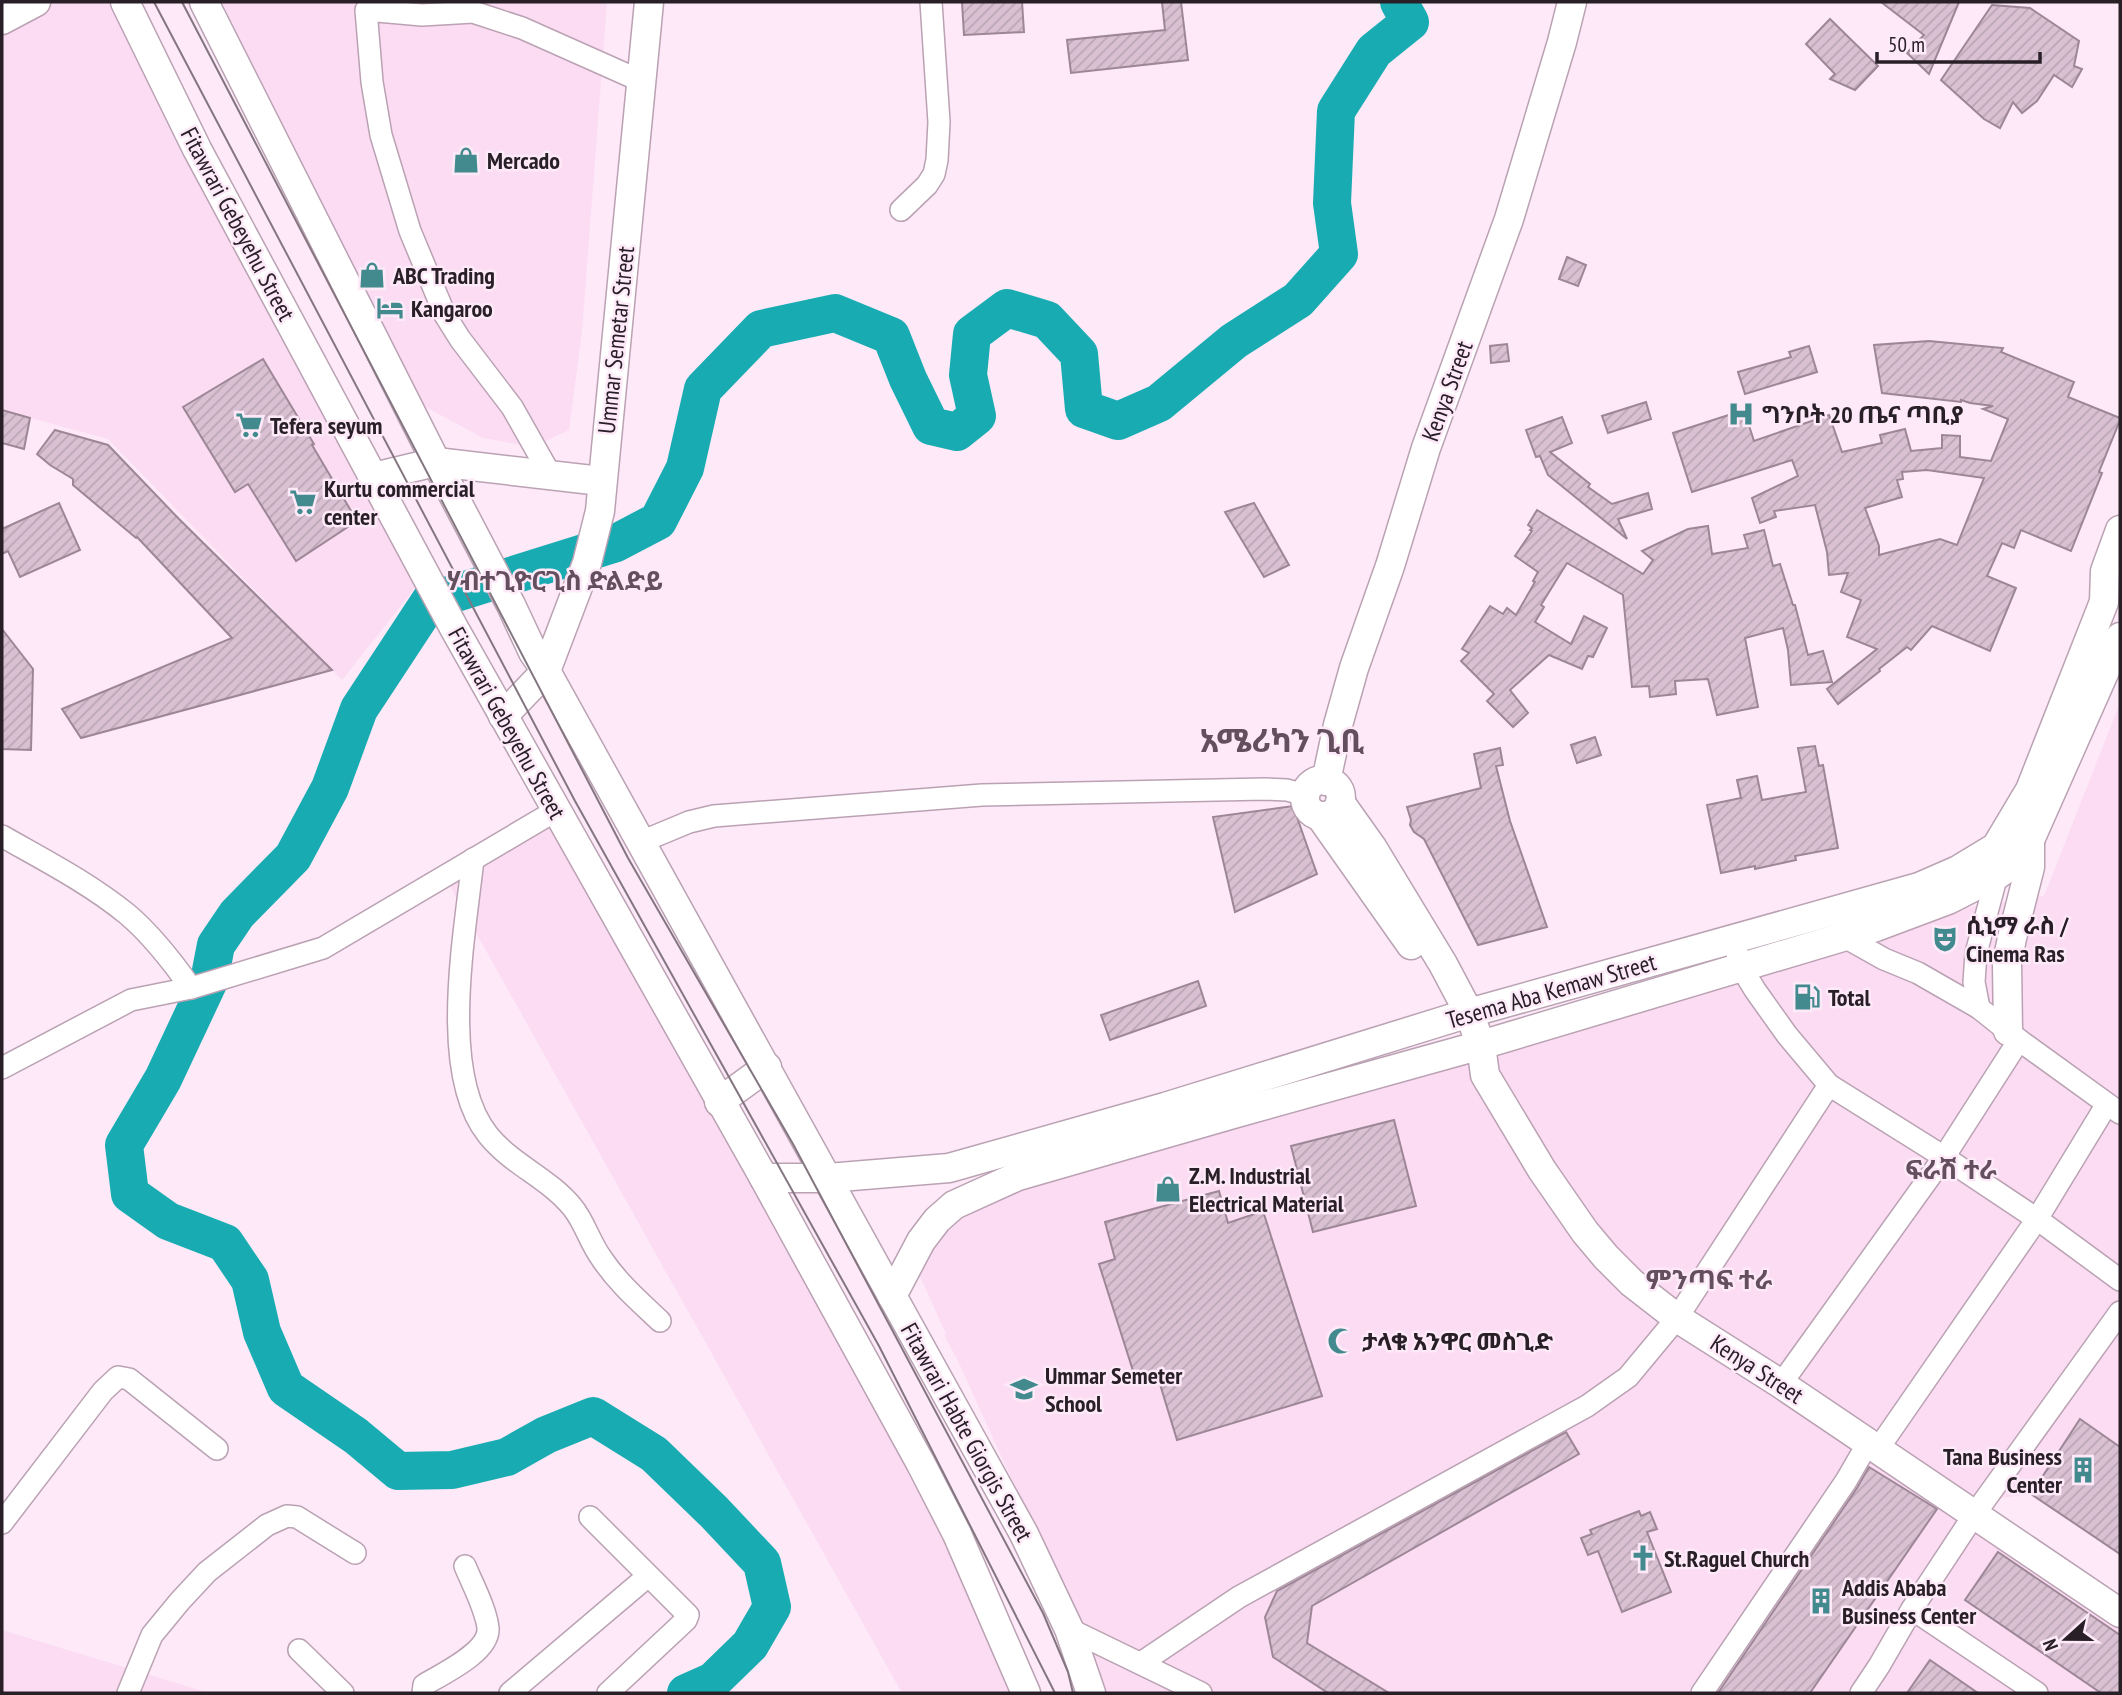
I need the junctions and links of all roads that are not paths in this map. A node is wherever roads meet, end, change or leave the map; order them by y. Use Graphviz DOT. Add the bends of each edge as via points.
graph roads {
  1 [pos="36,2"];
  2 [pos="125,2"];
  3 [pos="204,2"];
  4 [pos="649,2"];
  5 [pos="931,2"];
  6 [pos="1572,2"];
  7 [pos="2,20"];
  8 [pos="641,82"];
  9 [pos="901,210"];
  10 [pos="436,462"];
  11 [pos="551,476"];
  12 [pos="373,477"];
  13 [pos="601,481"];
  14 [pos="2120,530"];
  15 [pos="2112,608"];
  16 [pos="2120,637"];
  17 [pos="546,670"];
  18 [pos="503,716"];
  19 [pos="1323,799"];
  20 [pos="555,811"];
  21 [pos="2,836"];
  22 [pos="2030,840"];
  23 [pos="641,842"];
  24 [pos="473,859"];
  25 [pos="1997,861"];
  26 [pos="1843,936"];
  27 [pos="1733,939"];
  28 [pos="1741,967"];
  29 [pos="191,988"];
  30 [pos="1979,1008"];
  31 [pos="1460,1016"];
  32 [pos="2013,1036"];
  33 [pos="1473,1047"];
  34 [pos="767,1068"];
  35 [pos="2,1069"];
  36 [pos="1829,1084"];
  37 [pos="719,1102"];
  38 [pos="2114,1109"];
  39 [pos="1944,1157"];
  40 [pos="764,1178"];
  41 [pos="828,1178"];
  42 [pos="2037,1219"];
  43 [pos="2120,1280"];
  44 [pos="892,1296"];
  45 [pos="2120,1311"];
  46 [pos="1677,1318"];
  47 [pos="660,1321"];
  48 [pos="1781,1384"];
  49 [pos="1873,1446"];
  50 [pos="217,1449"];
  51 [pos="1974,1514"];
  52 [pos="590,1517"];
  53 [pos="2,1523"];
  54 [pos="355,1553"];
  55 [pos="464,1566"];
  56 [pos="648,1576"];
  57 [pos="1912,1609"];
  58 [pos="2120,1613"];
  59 [pos="1069,1629"];
  60 [pos="299,1650"];
  61 [pos="1141,1663"];
  62 [pos="128,1693"];
  63 [pos="342,1693"];
  64 [pos="423,1693"];
  65 [pos="510,1693"];
  66 [pos="608,1693"];
  67 [pos="1026,1693"];
  68 [pos="1091,1693"];
  69 [pos="1201,1693"];
  70 [pos="1702,1693"];
  71 [pos="1861,1693"];
  72 [pos="2037,1693"];
  1 -- 7 [label="main road"];
  2 -- 12 [label="main road, Fitawrari Gebeyehu Street" via="197,149"];
  3 -- 10 [label="main road"];
  4 -- 8 [label="main road, Ummar Semetar Street"];
  5 -- 9 [label="street" via="937,160 927,185"];
  6 -- 19 [label="main road, Kenya Street" via="1509,219 1426,448 1354,668"];
  8 -- 11 [label="street" via="522,28 473,12 422,15 366,10 381,135 432,288 460,340 512,407"];
  8 -- 13 [label="main road, Ummar Semetar Street"];
  10 -- 11 [label="main road"];
  10 -- 12 [label="main road"];
  10 -- 17 [label="main road"];
  11 -- 13 [label="main road"];
  12 -- 18 [label="main road, Fitawrari Gebeyehu Street"];
  13 -- 17 [label="main road, Ummar Semetar Street" via="600,510 587,563"];
  14 -- 15 [label="main road, Tesema Aba Kemaw Street" via="2105,571"];
  15 -- 25 [label="main road, Tesema Aba Kemaw Street"];
  16 -- 22 [label="main road, Tesema Aba Kemaw Street"];
  17 -- 18 [label="main road"];
  17 -- 23 [label="main road"];
  18 -- 20 [label="main road, Fitawrari Gebeyehu Street"];
  19 -- 23 [label="street" via="1264,789 982,795 715,816"];
  19 -- 31 [label="main road" via="1355,821 1400,892 1443,964"];
  20 -- 24 [label="street"];
  20 -- 37 [label="main road, Fitawrari Gebeyehu Street"];
  21 -- 29 [label="street" via="127,914 164,951"];
  22 -- 25 [label="main road, Tesema Aba Kemaw Street" via="2010,866"];
  22 -- 32 [label="main road" via="2030,867 2007,964"];
  23 -- 34 [label="main road"];
  24 -- 29 [label="street" via="323,948"];
  24 -- 47 [label="street" via="459,1019 471,1109 504,1154 557,1190 574,1209 614,1276"];
  25 -- 26 [label="main road, Tesema Aba Kemaw Street" via="1948,900"];
  25 -- 27 [label="main road, Tesema Aba Kemaw Street"];
  25 -- 30 [label="street" via="1976,953 1974,982"];
  26 -- 28 [label="main road, Tesema Aba Kemaw Street"];
  26 -- 30 [label="street"];
  27 -- 28 [label="street"];
  27 -- 31 [label="main road, Tesema Aba Kemaw Street"];
  28 -- 33 [label="main road, Tesema Aba Kemaw Street"];
  28 -- 36 [label="street" via="1787,1035"];
  29 -- 35 [label="street" via="131,1000"];
  30 -- 32 [label="street"];
  31 -- 33 [label="main road, Kenya Street"];
  31 -- 41 [label="main road, Tesema Aba Kemaw Street" via="949,1168"];
  32 -- 38 [label="street"];
  32 -- 39 [label="street"];
  33 -- 44 [label="main road, Tesema Aba Kemaw Street" via="1018,1177 954,1205 937,1220"];
  33 -- 46 [label="main road, Kenya Street" via="1542,1170 1585,1232 1632,1283"];
  34 -- 37 [label="main road"];
  34 -- 41 [label="main road"];
  36 -- 39 [label="street"];
  36 -- 46 [label="street"];
  37 -- 40 [label="main road, Fitawrari Gebeyehu Street"];
  38 -- 42 [label="street"];
  39 -- 42 [label="street"];
  39 -- 48 [label="street"];
  40 -- 41 [label="main road, Tesema Aba Kemaw Street"];
  40 -- 67 [label="main road, Fitawrari Gebeyehu Street" via="957,1534"];
  41 -- 44 [label="main road, Fitawrari Habte Giorgis Street"];
  42 -- 43 [label="street"];
  42 -- 49 [label="street"];
  44 -- 59 [label="main road, Fitawrari Habte Giorgis Street" via="1024,1534"];
  45 -- 51 [label="street"];
  46 -- 48 [label="main road, Kenya Street"];
  46 -- 61 [label="street" via="1628,1377 1587,1406 1239,1597"];
  48 -- 49 [label="main road, Kenya Street"];
  49 -- 51 [label="main road, Kenya Street"];
  49 -- 70 [label="street"];
  50 -- 53 [label="street" via="129,1379 118,1377"];
  51 -- 57 [label="street"];
  51 -- 58 [label="main road, Kenya Street"];
  52 -- 56 [label="street"];
  54 -- 62 [label="street" via="298,1517 267,1525 207,1572 180,1601 152,1635"];
  55 -- 64 [label="street" via="485,1617 487,1636 473,1654 424,1685"];
  56 -- 65 [label="street"];
  56 -- 66 [label="street" via="688,1617"];
  57 -- 71 [label="street"];
  57 -- 72 [label="street"];
  59 -- 61 [label="street"];
  59 -- 68 [label="main road, Fitawrari Habte Giorgis Street"];
  60 -- 63 [label="street"];
  61 -- 69 [label="street"];
}
